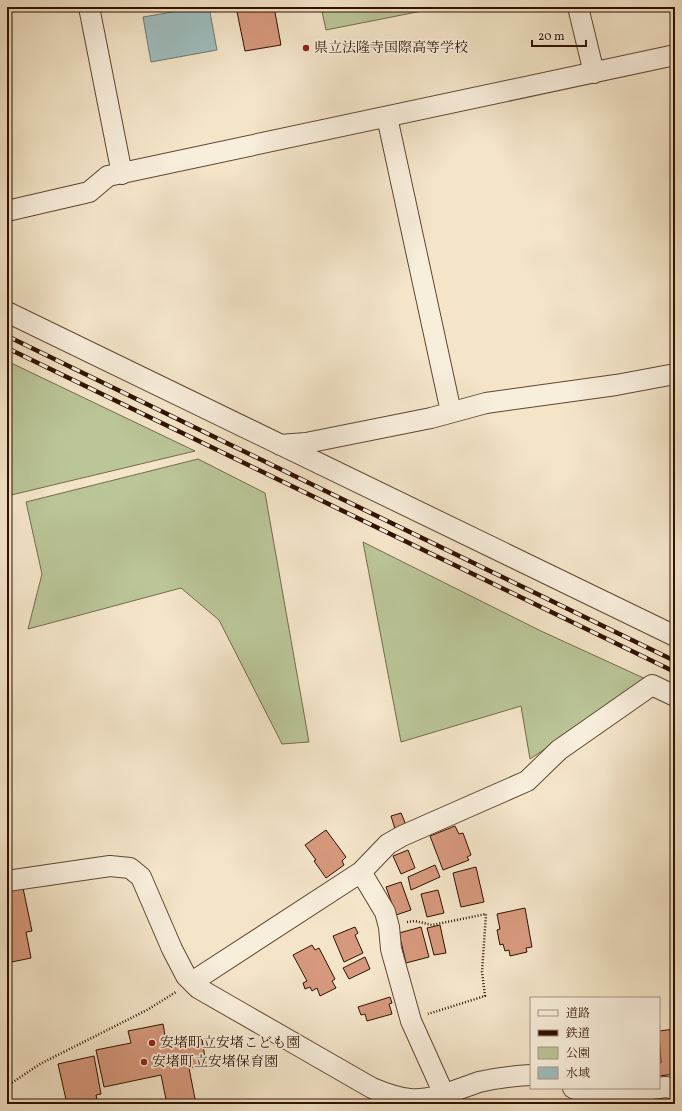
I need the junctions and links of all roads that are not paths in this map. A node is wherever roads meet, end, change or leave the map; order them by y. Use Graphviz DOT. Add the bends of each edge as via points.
graph roads {
  1 [pos="89,7"];
  2 [pos="578,7"];
  3 [pos="675,55"];
  4 [pos="594,73"];
  5 [pos="387,117"];
  6 [pos="122,174"];
  7 [pos="7,211"];
  8 [pos="7,312"];
  9 [pos="675,374"];
  10 [pos="451,412"];
  11 [pos="280,445"];
  12 [pos="675,636"];
  13 [pos="675,696"];
  14 [pos="361,872"];
  15 [pos="7,881"];
  16 [pos="192,982"];
  17 [pos="530,1075"];
  18 [pos="660,1088"];
  19 [pos="575,1089"];
  20 [pos="655,1089"];
  21 [pos="675,1089"];
  22 [pos="449,1098"];
  23 [pos="396,1100"];
  24 [pos="594,1100"];
  1 -- 6 [label="street"];
  2 -- 4 [label="street"];
  3 -- 4 [label="street"];
  4 -- 5 [label="street"];
  5 -- 6 [label="street"];
  5 -- 10 [label="street"];
  6 -- 7 [label="street" via="108,176 89,192"];
  8 -- 11 [label="street"];
  9 -- 10 [label="street" via="486,403"];
  10 -- 11 [label="street" via="306,443"];
  11 -- 12 [label="street"];
  13 -- 14 [label="street" via="652,685 559,750 527,781 402,836 388,844"];
  14 -- 16 [label="street"];
  14 -- 22 [label="street" via="379,900 389,926 391,949 411,1021"];
  15 -- 16 [label="street" via="110,866 130,868 141,876 172,949 186,976"];
  16 -- 23 [label="street" via="218,1000"];
  17 -- 22 [label="street" via="507,1076"];
  18 -- 21 [label="street"];
  19 -- 24 [label="street"];
  20 -- 24 [label="street"];
  22 -- 23 [label="street"];
}
